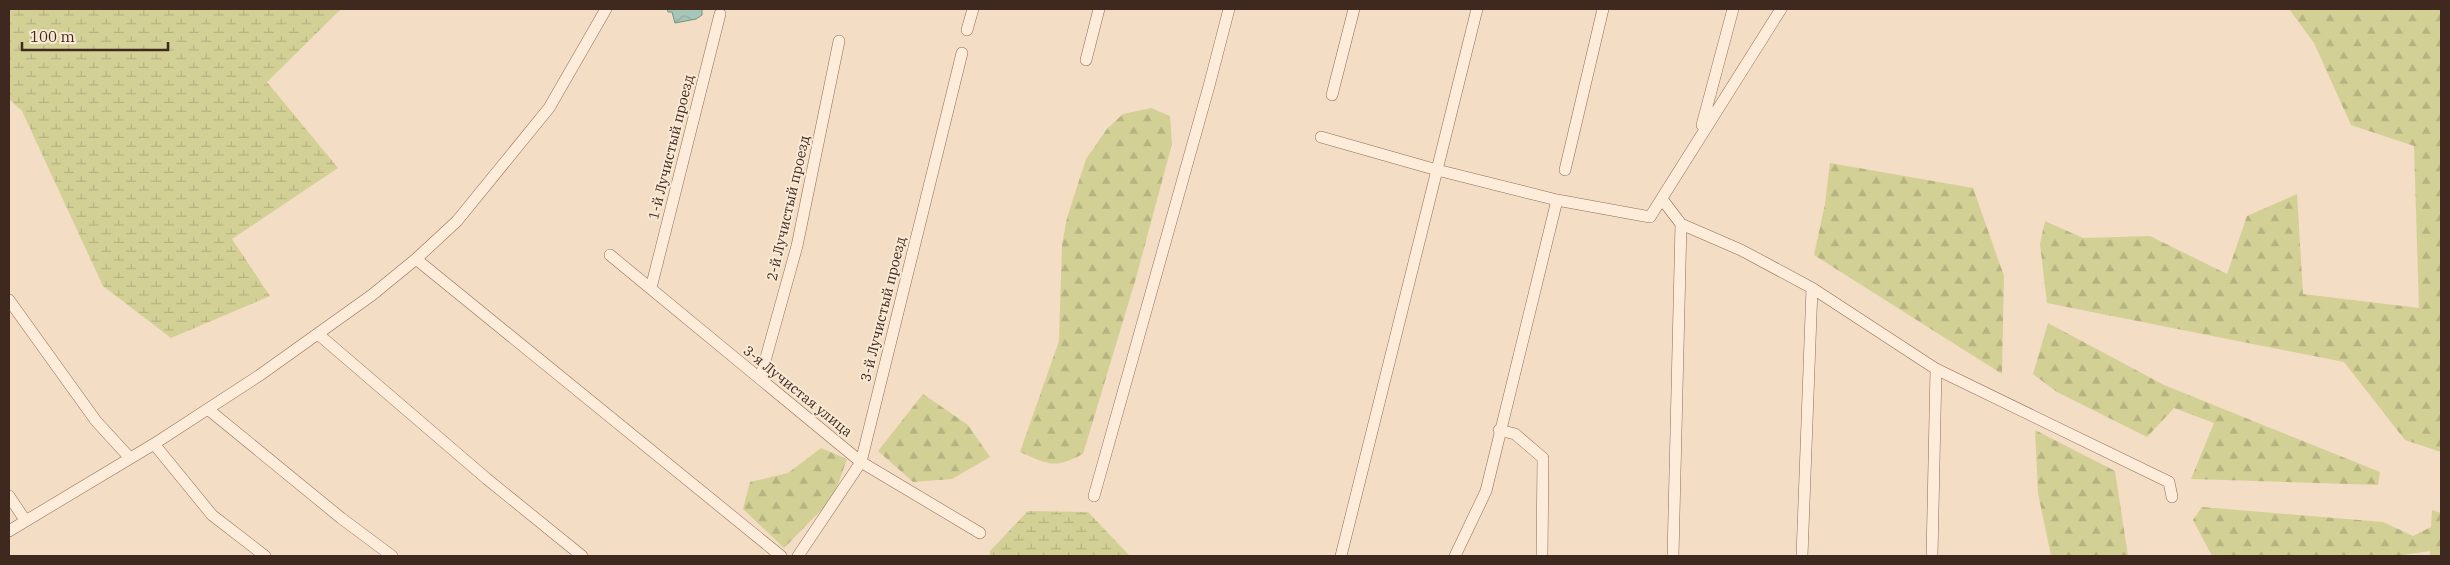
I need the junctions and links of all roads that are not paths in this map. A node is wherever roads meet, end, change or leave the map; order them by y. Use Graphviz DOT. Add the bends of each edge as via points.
graph roads {
  1 [pos="606,9"];
  2 [pos="972,9"];
  3 [pos="1099,9"];
  4 [pos="1229,9"];
  5 [pos="1354,9"];
  6 [pos="1477,9"];
  7 [pos="1603,9"];
  8 [pos="1733,9"];
  9 [pos="1781,9"];
  10 [pos="720,14"];
  11 [pos="967,30"];
  12 [pos="839,41"];
  13 [pos="962,54"];
  14 [pos="1086,60"];
  15 [pos="1332,95"];
  16 [pos="1699,136"];
  17 [pos="1321,137"];
  18 [pos="1437,170"];
  19 [pos="1565,170"];
  20 [pos="1662,199"];
  21 [pos="1557,200"];
  22 [pos="1680,224"];
  23 [pos="610,255"];
  24 [pos="416,259"];
  25 [pos="651,288"];
  26 [pos="1812,288"];
  27 [pos="9,300"];
  28 [pos="318,334"];
  29 [pos="1936,369"];
  30 [pos="760,379"];
  31 [pos="209,410"];
  32 [pos="1499,430"];
  33 [pos="154,444"];
  34 [pos="130,458"];
  35 [pos="861,462"];
  36 [pos="9,496"];
  37 [pos="1094,496"];
  38 [pos="2172,497"];
  39 [pos="25,520"];
  40 [pos="9,531"];
  41 [pos="980,533"];
  42 [pos="265,556"];
  43 [pos="392,556"];
  44 [pos="582,556"];
  45 [pos="781,556"];
  46 [pos="798,556"];
  47 [pos="1341,556"];
  48 [pos="1455,556"];
  49 [pos="1542,556"];
  50 [pos="1673,556"];
  51 [pos="1802,556"];
  52 [pos="1932,556"];
  1 -- 24 [label="street" via="549,108 457,221"];
  2 -- 11 [label="street"];
  3 -- 14 [label="street"];
  4 -- 37 [label="street"];
  5 -- 15 [label="street"];
  6 -- 18 [label="street"];
  7 -- 19 [label="street"];
  8 -- 16 [label="street"];
  9 -- 16 [label="street"];
  10 -- 25 [label="street, 1-й Лучистый проезд"];
  12 -- 30 [label="street, 2-й Лучистый проезд" via="797,246"];
  13 -- 35 [label="street, 3-й Лучистый проезд"];
  16 -- 20 [label="street"];
  17 -- 18 [label="street"];
  18 -- 21 [label="street"];
  18 -- 47 [label="street"];
  20 -- 21 [label="street" via="1650,217"];
  20 -- 22 [label="street"];
  21 -- 32 [label="street"];
  22 -- 26 [label="street" via="1740,250"];
  22 -- 50 [label="street"];
  23 -- 25 [label="street, 3-я Лучистая улица"];
  24 -- 28 [label="street"];
  24 -- 45 [label="street"];
  25 -- 30 [label="street, 3-я Лучистая улица"];
  26 -- 29 [label="street"];
  26 -- 51 [label="street"];
  27 -- 34 [label="street" via="96,422"];
  28 -- 31 [label="street"];
  28 -- 44 [label="street"];
  29 -- 38 [label="street" via="2168,482"];
  29 -- 52 [label="street"];
  30 -- 35 [label="street, 3-я Лучистая улица"];
  31 -- 33 [label="street"];
  31 -- 43 [label="street"];
  32 -- 48 [label="street" via="1486,490"];
  32 -- 49 [label="street" via="1515,434 1544,458"];
  33 -- 34 [label="street"];
  33 -- 42 [label="street" via="212,515"];
  34 -- 39 [label="street"];
  35 -- 41 [label="street, 3-я Лучистая улица"];
  35 -- 46 [label="street, 3-й Лучистый проезд"];
  36 -- 39 [label="street"];
  39 -- 40 [label="street"];
}
